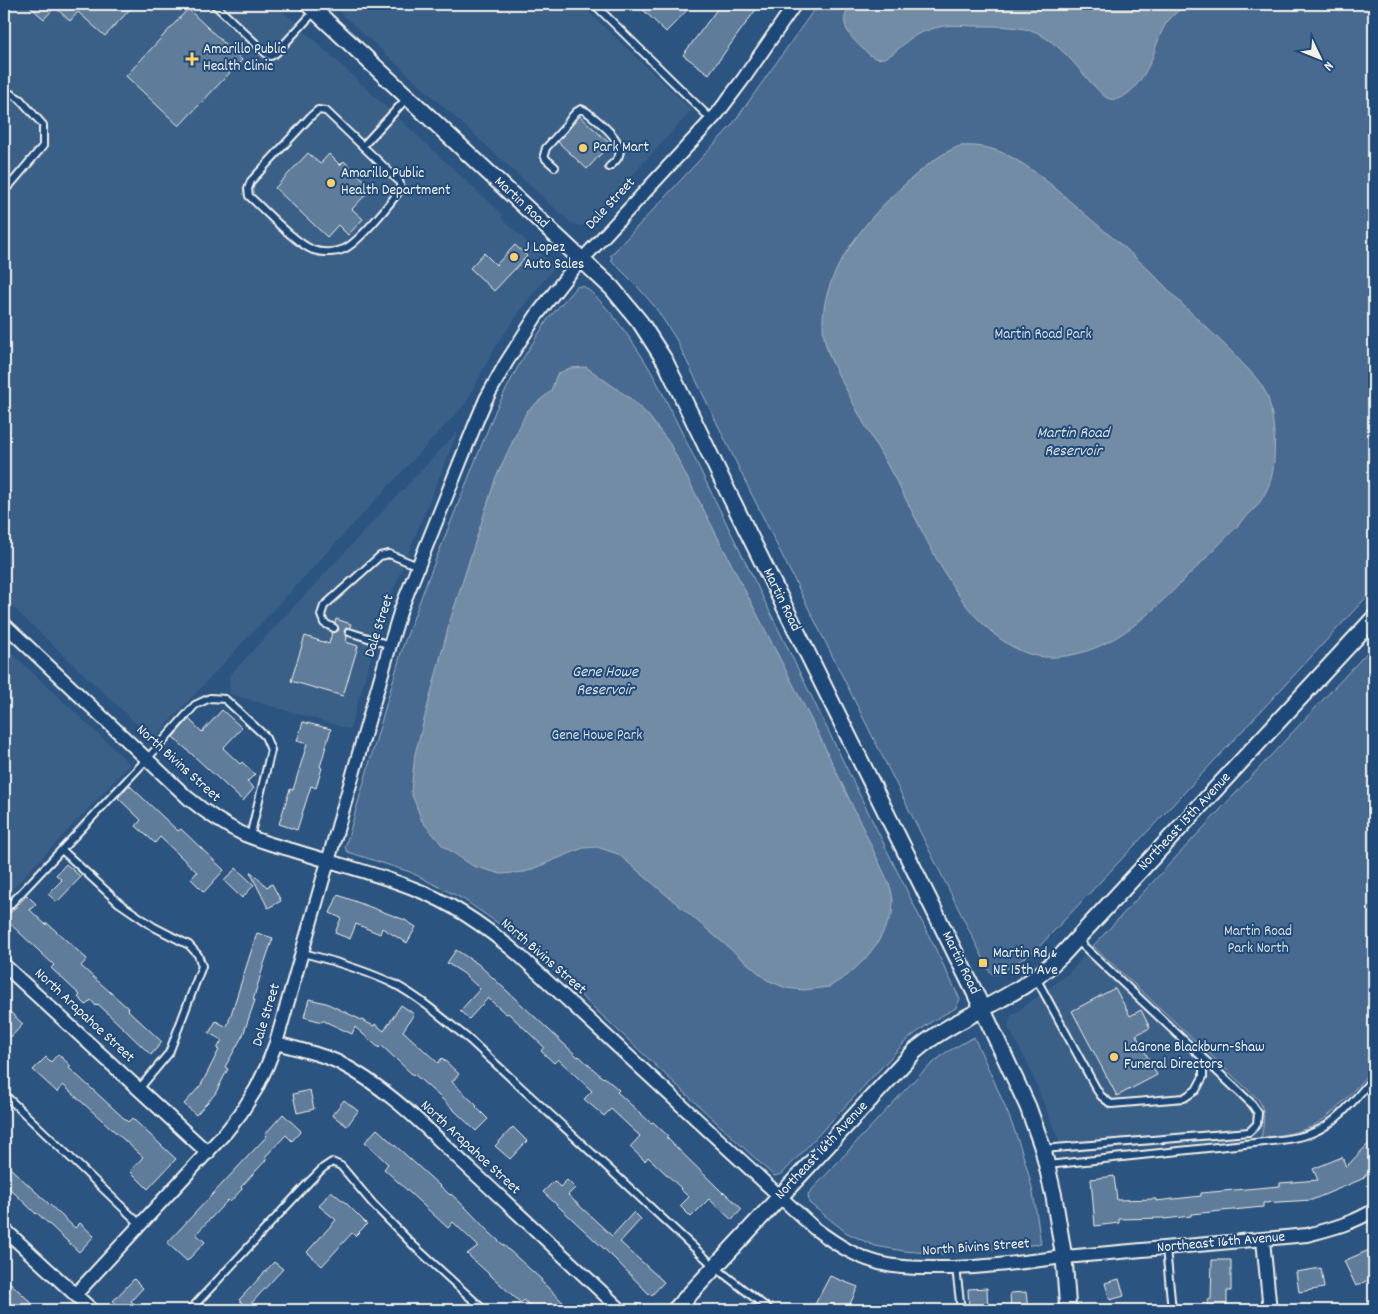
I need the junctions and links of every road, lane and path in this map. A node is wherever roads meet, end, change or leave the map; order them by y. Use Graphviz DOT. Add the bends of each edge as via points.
graph roads {
  1 [pos="214,4"];
  2 [pos="594,4"];
  3 [pos="795,4"];
  4 [pos="311,7"];
  5 [pos="4,90"];
  6 [pos="408,98"];
  7 [pos="712,120"];
  8 [pos="363,146"];
  9 [pos="554,167"];
  10 [pos="609,168"];
  11 [pos="4,189"];
  12 [pos="582,260"];
  13 [pos="418,566"];
  14 [pos="1374,618"];
  15 [pos="4,624"];
  16 [pos="334,628"];
  17 [pos="349,632"];
  18 [pos="390,645"];
  19 [pos="147,759"];
  20 [pos="250,837"];
  21 [pos="62,850"];
  22 [pos="328,862"];
  23 [pos="4,911"];
  24 [pos="1076,940"];
  25 [pos="303,952"];
  26 [pos="4,965"];
  27 [pos="1036,978"];
  28 [pos="982,1008"];
  29 [pos="276,1043"];
  30 [pos="1203,1059"];
  31 [pos="1374,1077"];
  32 [pos="139,1090"];
  33 [pos="4,1094"];
  34 [pos="1043,1149"];
  35 [pos="208,1153"];
  36 [pos="1047,1165"];
  37 [pos="780,1196"];
  38 [pos="1374,1210"];
  39 [pos="141,1225"];
  40 [pos="4,1228"];
  41 [pos="1263,1240"];
  42 [pos="1166,1248"];
  43 [pos="1064,1258"];
  44 [pos="715,1267"];
  45 [pos="956,1268"];
  46 [pos="75,1294"];
  47 [pos="92,1310"];
  48 [pos="190,1310"];
  49 [pos="484,1310"];
  50 [pos="621,1310"];
  51 [pos="675,1310"];
  52 [pos="770,1310"];
  53 [pos="961,1310"];
  54 [pos="1068,1310"];
  55 [pos="1172,1310"];
  56 [pos="1270,1310"];
  1 -- 4 [label="lane" via="272,56"];
  2 -- 7 [label="lane"];
  3 -- 7 [label="street, Dale Street"];
  4 -- 6 [label="street, Martin Road"];
  5 -- 11 [label="lane" via="20,99 43,125 43,146"];
  6 -- 8 [label="lane"];
  6 -- 12 [label="street, Martin Road"];
  7 -- 12 [label="street, Dale Street"];
  8 -- 8 [label="lane" via="326,111 318,110 251,181 249,196 298,241 315,251 343,249 355,242 401,188 399,180"];
  9 -- 10 [label="lane" via="544,155 546,148 581,109 616,139 619,156"];
  12 -- 13 [label="street, Dale Street" via="536,316 496,380"];
  12 -- 28 [label="street, Martin Road" via="625,302 665,360"];
  13 -- 16 [label="lane" via="389,554 380,556 324,606 321,615 324,623"];
  13 -- 18 [label="street, Dale Street"];
  14 -- 24 [label="street, Northeast 15th Avenue"];
  15 -- 19 [label="street, North Bivins Street"];
  17 -- 18 [label="lane"];
  18 -- 22 [label="street, Dale Street"];
  19 -- 20 [label="street, North Bivins Street" via="198,806"];
  19 -- 20 [label="lane" via="195,705 210,698 225,699 265,736 271,750"];
  19 -- 21 [label="lane"];
  20 -- 22 [label="street, North Bivins Street"];
  21 -- 23 [label="lane"];
  21 -- 32 [label="lane" via="119,903 189,946 198,955 202,966 169,1053"];
  22 -- 25 [label="street, Dale Street"];
  22 -- 37 [label="street, North Bivins Street" via="416,889 490,932"];
  24 -- 27 [label="street, Northeast 15th Avenue"];
  24 -- 30 [label="lane"];
  25 -- 29 [label="street, Dale Street"];
  25 -- 44 [label="lane" via="345,964 394,984 442,1017"];
  26 -- 32 [label="street, North Arapahoe Street"];
  27 -- 28 [label="street, Northeast 15th Avenue"];
  27 -- 30 [label="lane" via="1100,1096 1111,1104 1184,1098 1196,1090 1203,1077"];
  28 -- 34 [label="street, Martin Road" via="1028,1107"];
  28 -- 37 [label="street, Northeast 16th Avenue" via="915,1051"];
  29 -- 35 [label="street, Dale Street" via="246,1105"];
  29 -- 50 [label="street, North Arapahoe Street" via="336,1061 388,1095"];
  30 -- 34 [label="lane" via="1258,1113 1257,1124 1249,1132"];
  31 -- 36 [label="lane" via="1328,1124 1296,1137"];
  32 -- 35 [label="street, North Arapahoe Street"];
  33 -- 39 [label="lane"];
  34 -- 36 [label="street, Martin Road"];
  35 -- 39 [label="street, Dale Street"];
  36 -- 43 [label="street, Martin Road"];
  37 -- 44 [label="street, Northeast 16th Avenue"];
  37 -- 45 [label="street, North Bivins Street" via="834,1243 873,1262 889,1266"];
  38 -- 41 [label="street, Northeast 16th Avenue" via="1329,1230"];
  39 -- 46 [label="street, Dale Street"];
  40 -- 46 [label="street"];
  41 -- 42 [label="street, Northeast 16th Avenue"];
  41 -- 56 [label="street"];
  42 -- 43 [label="street, Northeast 16th Avenue"];
  42 -- 55 [label="lane"];
  43 -- 45 [label="street, North Bivins Street"];
  43 -- 54 [label="street, Martin Road"];
  44 -- 51 [label="street, Northeast 16th Avenue"];
  44 -- 52 [label="lane"];
  45 -- 53 [label="lane"];
  46 -- 47 [label="street"];
  48 -- 49 [label="lane" via="309,1182 332,1162 341,1166 372,1204"];
}
